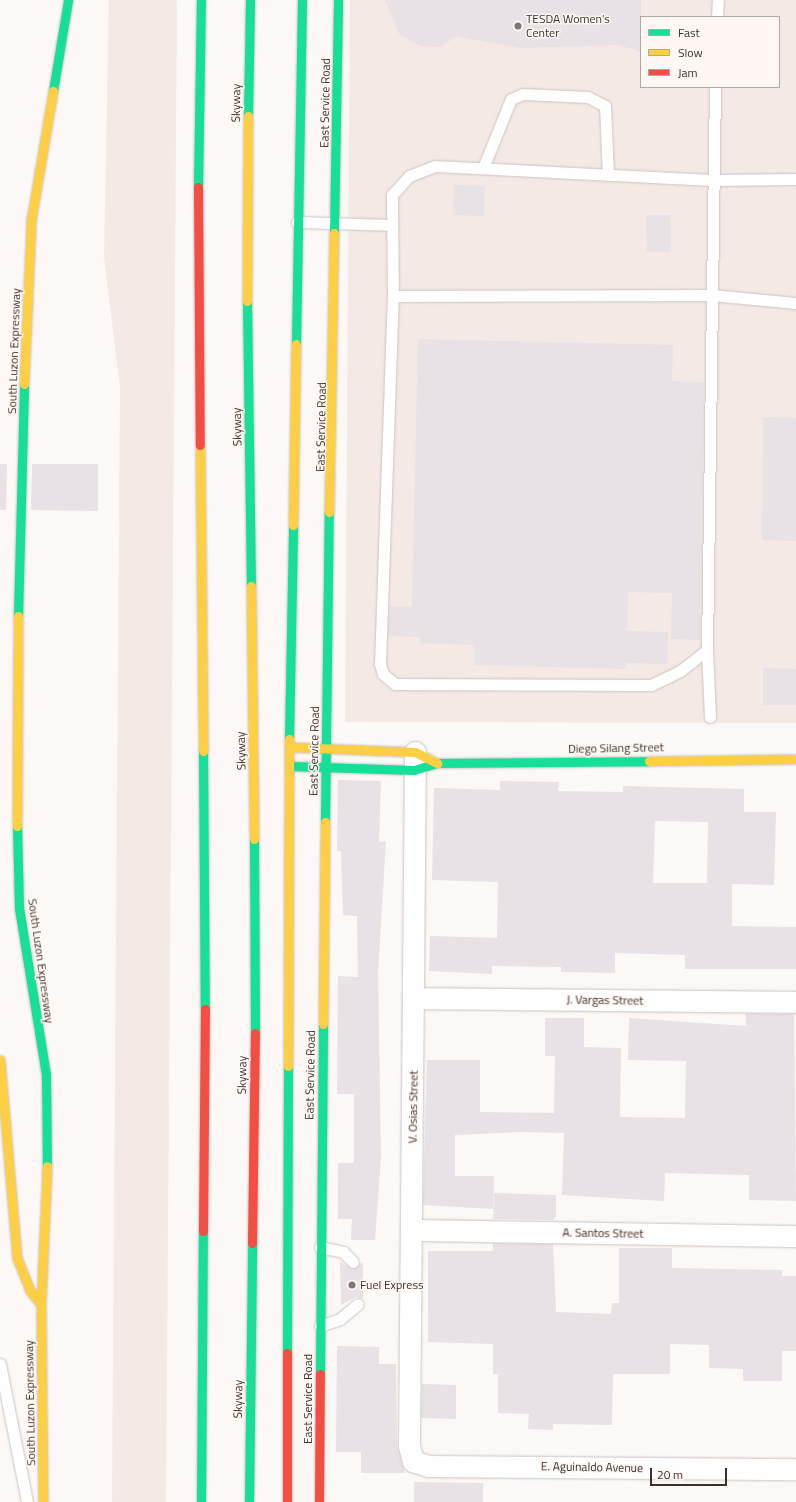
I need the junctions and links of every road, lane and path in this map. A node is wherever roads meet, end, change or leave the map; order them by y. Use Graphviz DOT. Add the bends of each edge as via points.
graph roads {
  1 [pos="68,0"];
  2 [pos="201,0"];
  3 [pos="250,0"];
  4 [pos="302,0"];
  5 [pos="338,0"];
  6 [pos="718,0"];
  7 [pos="717,16"];
  8 [pos="715,88"];
  9 [pos="483,168"];
  10 [pos="608,174"];
  11 [pos="796,179"];
  12 [pos="712,180"];
  13 [pos="297,222"];
  14 [pos="336,223"];
  15 [pos="391,225"];
  16 [pos="711,295"];
  17 [pos="392,296"];
  18 [pos="796,303"];
  19 [pos="707,650"];
  20 [pos="710,717"];
  21 [pos="289,747"];
  22 [pos="326,748"];
  23 [pos="796,759"];
  24 [pos="414,761"];
  25 [pos="437,763"];
  26 [pos="289,766"];
  27 [pos="325,766"];
  28 [pos="414,998"];
  29 [pos="796,1002"];
  30 [pos="0,1060"];
  31 [pos="411,1230"];
  32 [pos="796,1236"];
  33 [pos="316,1247"];
  34 [pos="353,1262"];
  35 [pos="41,1304"];
  36 [pos="358,1304"];
  37 [pos="320,1326"];
  38 [pos="0,1364"];
  39 [pos="413,1461"];
  40 [pos="796,1470"];
  41 [pos="27,1502"];
  42 [pos="43,1502"];
  43 [pos="201,1502"];
  44 [pos="249,1502"];
  45 [pos="287,1502"];
  46 [pos="319,1502"];
  1 -- 35 [label="main road, South Luzon Expressway" via="31,220 19,484 16,781 19,908 46,1074 48,1146"];
  2 -- 43 [label="main road" via="198,213 205,970"];
  3 -- 44 [label="main road, Skyway" via="246,213 256,973"];
  4 -- 13 [label="main road, East Service Road"];
  5 -- 14 [label="main road, East Service Road"];
  6 -- 7 [label="lane"];
  8 -- 12 [label="lane"];
  9 -- 10 [label="lane"];
  9 -- 10 [label="lane" via="511,99 523,94 588,97 606,106"];
  9 -- 15 [label="lane" via="435,166 410,176 392,195"];
  10 -- 12 [label="lane"];
  11 -- 12 [label="lane"];
  12 -- 16 [label="lane"];
  13 -- 14 [label="lane"];
  13 -- 21 [label="main road, East Service Road"];
  14 -- 15 [label="lane"];
  14 -- 22 [label="main road, East Service Road"];
  15 -- 17 [label="lane"];
  16 -- 17 [label="lane"];
  16 -- 18 [label="lane"];
  16 -- 19 [label="lane"];
  17 -- 19 [label="lane" via="380,664 383,674 395,684 652,684 680,671"];
  19 -- 20 [label="lane"];
  21 -- 22 [label="main road, Diego Silang Street"];
  21 -- 26 [label="main road, East Service Road"];
  22 -- 24 [label="main road, Diego Silang Street"];
  22 -- 27 [label="main road, East Service Road"];
  23 -- 25 [label="main road, Diego Silang Street"];
  24 -- 25 [label="main road, Diego Silang Street"];
  24 -- 25 [label="main road, Diego Silang Street"];
  24 -- 27 [label="main road, Diego Silang Street"];
  24 -- 28 [label="street, V. Osias Street"];
  26 -- 27 [label="main road, Diego Silang Street"];
  26 -- 45 [label="main road, East Service Road" via="293,1247"];
  27 -- 33 [label="main road, East Service Road"];
  28 -- 29 [label="street, J. Vargas Street"];
  28 -- 31 [label="street, V. Osias Street"];
  30 -- 35 [label="main road" via="17,1258 30,1291"];
  31 -- 32 [label="street, A. Santos Street"];
  31 -- 39 [label="street, V. Osias Street" via="409,1446"];
  33 -- 34 [label="lane" via="343,1252"];
  33 -- 37 [label="main road, East Service Road"];
  35 -- 42 [label="main road, South Luzon Expressway"];
  36 -- 37 [label="lane" via="340,1319"];
  37 -- 46 [label="main road, East Service Road"];
  38 -- 41 [label="lane"];
  39 -- 40 [label="street, E. Aguinaldo Avenue" via="428,1466"];
}
